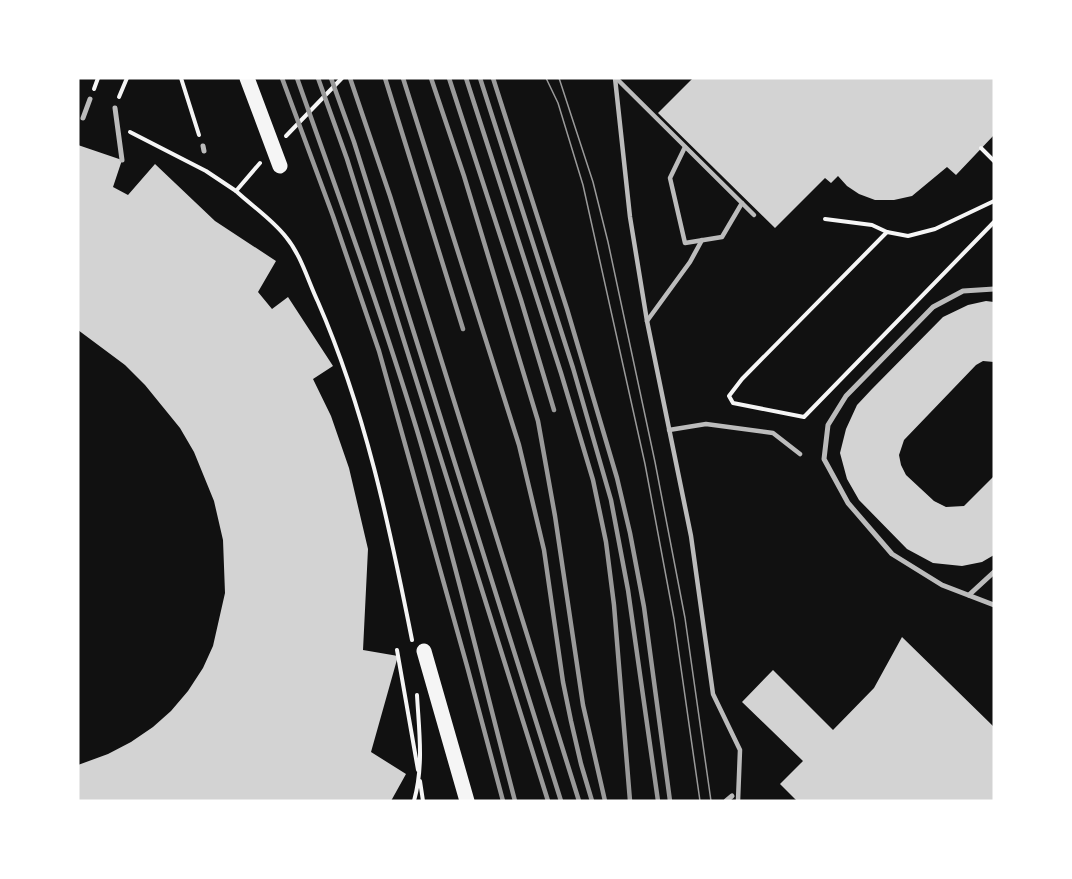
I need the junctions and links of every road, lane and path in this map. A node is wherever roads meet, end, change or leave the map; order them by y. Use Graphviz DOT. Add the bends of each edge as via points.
graph roads {
  1 [pos="127,78"];
  2 [pos="181,78"];
  3 [pos="247,78"];
  4 [pos="342,78"];
  5 [pos="616,78"];
  6 [pos="90,99"];
  7 [pos="115,108"];
  8 [pos="83,118"];
  9 [pos="117,125"];
  10 [pos="281,141"];
  11 [pos="685,147"];
  12 [pos="203,148"];
  13 [pos="981,148"];
  14 [pos="265,157"];
  15 [pos="122,160"];
  16 [pos="994,161"];
  17 [pos="280,166"];
  18 [pos="236,191"];
  19 [pos="994,201"];
  20 [pos="742,203"];
  21 [pos="754,215"];
  22 [pos="825,219"];
  23 [pos="994,222"];
  24 [pos="887,232"];
  25 [pos="702,240"];
  26 [pos="994,289"];
  27 [pos="647,321"];
  28 [pos="669,430"];
  29 [pos="800,454"];
  30 [pos="994,572"];
  31 [pos="969,595"];
  32 [pos="994,605"];
  33 [pos="419,647"];
  34 [pos="397,650"];
  35 [pos="416,685"];
  36 [pos="732,796"];
  37 [pos="414,801"];
  38 [pos="423,801"];
  39 [pos="466,801"];
  40 [pos="726,801"];
  41 [pos="738,801"];
  1 -- 7 [label="path"];
  2 -- 12 [label="path"];
  3 -- 17 [label="main road"];
  4 -- 10 [label="path"];
  5 -- 11 [label="lane"];
  5 -- 27 [label="lane" via="630,217"];
  6 -- 8 [label="street"];
  7 -- 9 [label="street"];
  9 -- 15 [label="street"];
  9 -- 18 [label="path" via="207,171"];
  11 -- 20 [label="lane"];
  11 -- 25 [label="lane" via="670,178 684,243"];
  13 -- 16 [label="path"];
  14 -- 18 [label="path"];
  18 -- 33 [label="path" via="288,238 330,330 363,426"];
  19 -- 24 [label="path" via="935,229 908,236"];
  20 -- 21 [label="lane"];
  20 -- 25 [label="lane" via="722,237"];
  22 -- 24 [label="path" via="872,225"];
  23 -- 24 [label="path" via="804,417 733,403 729,396 742,379"];
  25 -- 27 [label="lane"];
  26 -- 31 [label="street" via="963,291 933,307 846,396 828,425 824,459 848,503 892,554 942,585"];
  27 -- 28 [label="lane"];
  28 -- 29 [label="lane" via="706,424 773,433"];
  28 -- 41 [label="lane" via="691,536 713,694 740,750"];
  30 -- 31 [label="street"];
  31 -- 32 [label="street"];
  33 -- 39 [label="main road"];
  34 -- 38 [label="path"];
  35 -- 37 [label="path" via="421,759"];
  36 -- 40 [label="street"];
}
